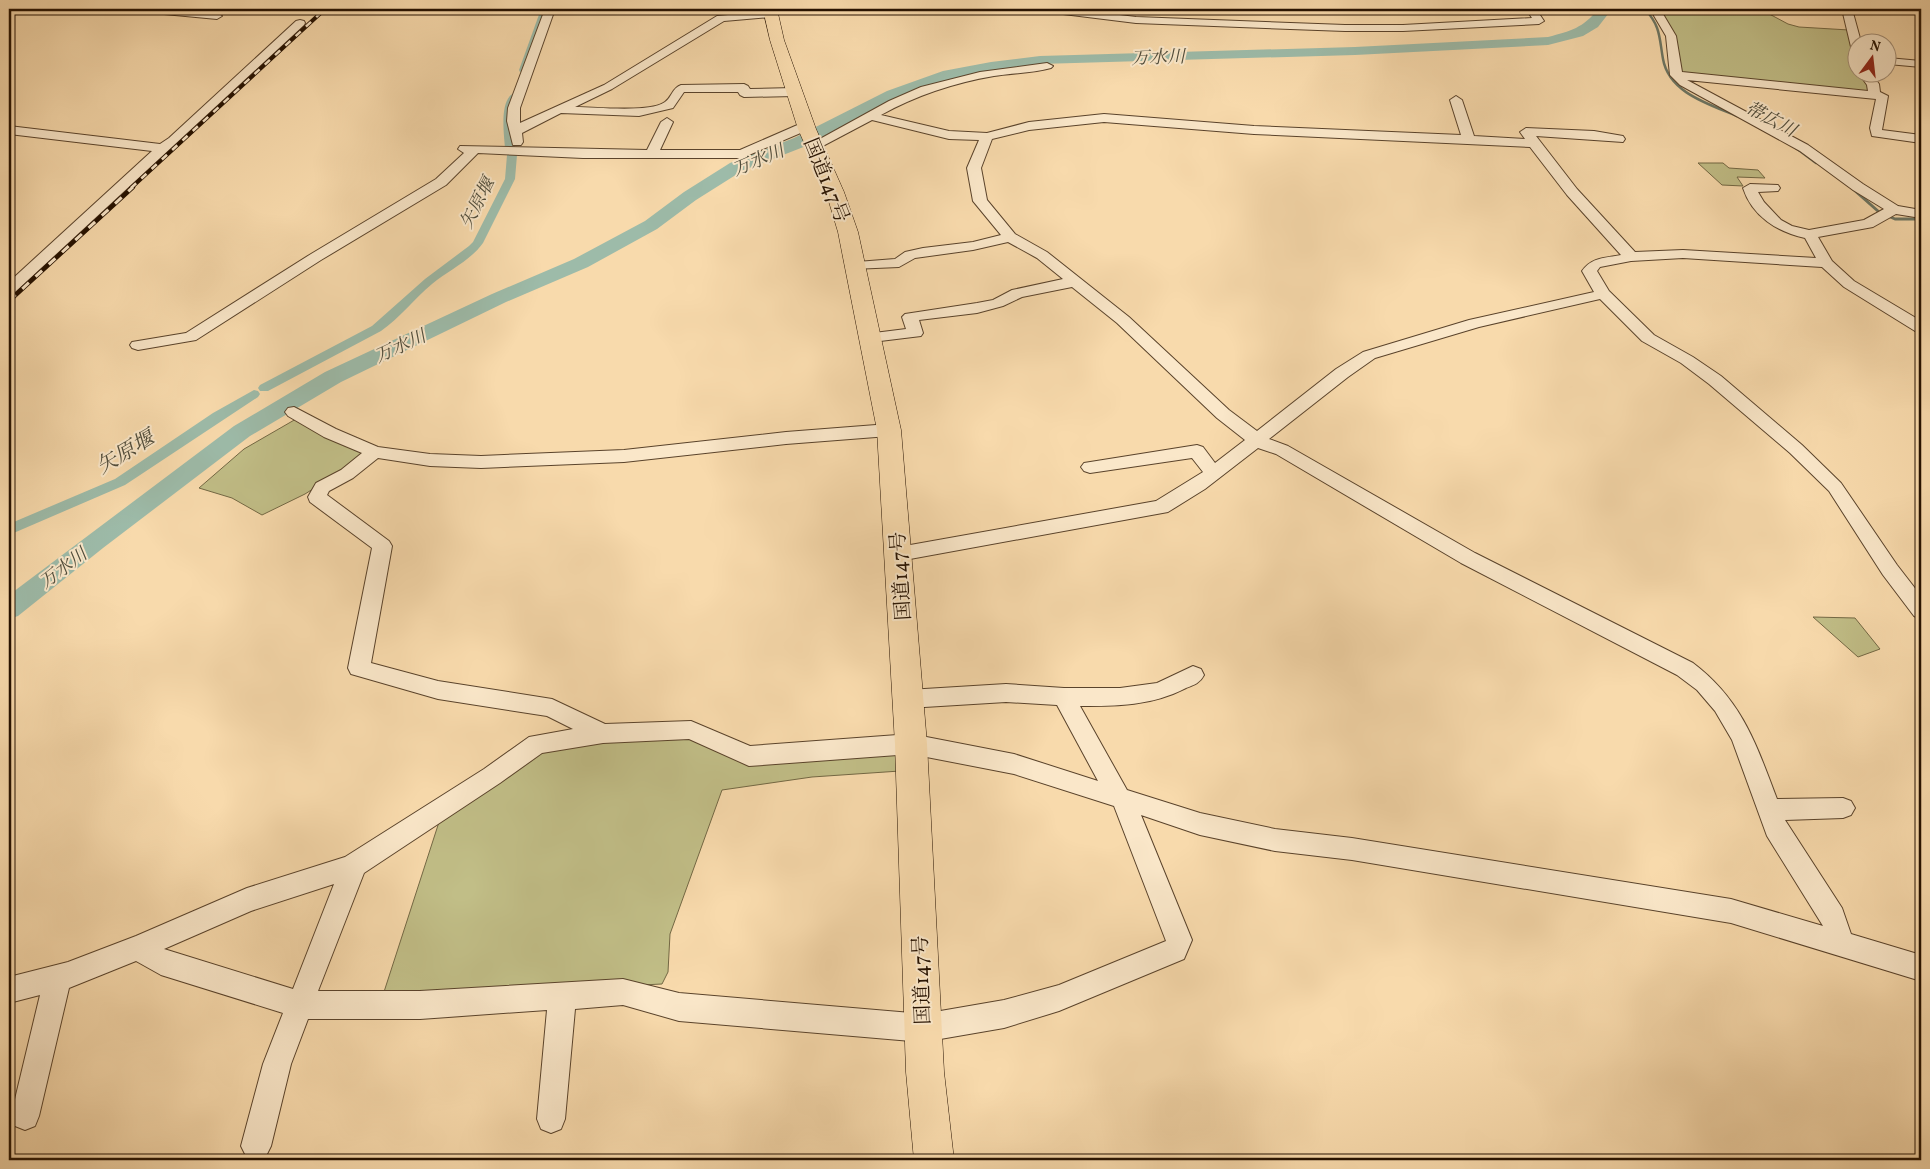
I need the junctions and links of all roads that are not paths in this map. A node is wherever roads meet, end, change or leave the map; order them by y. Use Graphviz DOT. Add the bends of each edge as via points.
graph roads {
  1 [pos="151,9"];
  2 [pos="550,9"];
  3 [pos="1048,9"];
  4 [pos="1139,9"];
  5 [pos="1372,9"];
  6 [pos="1531,9"];
  7 [pos="1655,9"];
  8 [pos="1847,9"];
  9 [pos="1331,10"];
  10 [pos="770,11"];
  11 [pos="217,16"];
  12 [pos="1136,20"];
  13 [pos="300,23"];
  14 [pos="1345,28"];
  15 [pos="1852,32"];
  16 [pos="1898,62"];
  17 [pos="1921,64"];
  18 [pos="1047,66"];
  19 [pos="1676,75"];
  20 [pos="1872,82"];
  21 [pos="794,92"];
  22 [pos="1875,95"];
  23 [pos="1456,100"];
  24 [pos="559,110"];
  25 [pos="871,116"];
  26 [pos="667,122"];
  27 [pos="9,130"];
  28 [pos="515,132"];
  29 [pos="811,136"];
  30 [pos="987,137"];
  31 [pos="1619,139"];
  32 [pos="1470,140"];
  33 [pos="1921,140"];
  34 [pos="1534,143"];
  35 [pos="162,148"];
  36 [pos="519,151"];
  37 [pos="652,154"];
  38 [pos="1773,188"];
  39 [pos="1887,213"];
  40 [pos="1921,214"];
  41 [pos="1810,235"];
  42 [pos="1010,237"];
  43 [pos="1631,256"];
  44 [pos="1826,263"];
  45 [pos="857,266"];
  46 [pos="1073,282"];
  47 [pos="9,290"];
  48 [pos="1604,294"];
  49 [pos="1921,328"];
  50 [pos="872,337"];
  51 [pos="138,345"];
  52 [pos="294,412"];
  53 [pos="889,430"];
  54 [pos="1258,441"];
  55 [pos="375,452"];
  56 [pos="1090,467"];
  57 [pos="1214,474"];
  58 [pos="899,554"];
  59 [pos="1921,611"];
  60 [pos="1193,675"];
  61 [pos="1064,697"];
  62 [pos="908,699"];
  63 [pos="603,734"];
  64 [pos="911,744"];
  65 [pos="1121,799"];
  66 [pos="1842,808"];
  67 [pos="1769,810"];
  68 [pos="354,865"];
  69 [pos="1840,944"];
  70 [pos="138,948"];
  71 [pos="1921,968"];
  72 [pos="58,977"];
  73 [pos="9,990"];
  74 [pos="562,997"];
  75 [pos="300,1005"];
  76 [pos="923,1028"];
  77 [pos="25,1116"];
  78 [pos="550,1119"];
  79 [pos="256,1146"];
  80 [pos="934,1160"];
  1 -- 11 [label="street"];
  2 -- 28 [label="street" via="514,108"];
  3 -- 12 [label="street"];
  4 -- 12 [label="street"];
  5 -- 9 [label="street"];
  6 -- 14 [label="street" via="1539,21"];
  7 -- 19 [label="street" via="1670,35"];
  8 -- 15 [label="street"];
  9 -- 14 [label="street"];
  10 -- 21 [label="highway, 国道147号"];
  10 -- 24 [label="street" via="714,21 608,87"];
  12 -- 14 [label="street" via="1279,21"];
  13 -- 35 [label="street"];
  16 -- 17 [label="street"];
  18 -- 25 [label="street" via="940,84"];
  19 -- 22 [label="street"];
  19 -- 39 [label="street" via="1703,95 1804,148 1858,187"];
  20 -- 22 [label="street"];
  21 -- 24 [label="street" via="744,94 744,88 681,89 669,105 639,112"];
  21 -- 29 [label="highway, 国道147号"];
  22 -- 33 [label="street" via="1882,96 1876,133"];
  23 -- 32 [label="street"];
  24 -- 28 [label="street"];
  25 -- 29 [label="street"];
  25 -- 30 [label="street" via="948,135"];
  26 -- 37 [label="street"];
  27 -- 35 [label="street"];
  28 -- 36 [label="street"];
  29 -- 37 [label="street" via="742,154"];
  29 -- 45 [label="highway, 国道147号" via="835,192"];
  30 -- 32 [label="street" via="1029,126 1104,118 1254,130"];
  30 -- 42 [label="street" via="974,168 980,201"];
  31 -- 34 [label="street" via="1526,132"];
  32 -- 34 [label="street"];
  34 -- 43 [label="street" via="1572,192"];
  35 -- 47 [label="street"];
  36 -- 37 [label="street"];
  36 -- 51 [label="street" via="469,149 441,182 316,256 190,337"];
  38 -- 41 [label="street" via="1750,188 1768,215 1785,229"];
  39 -- 40 [label="street"];
  39 -- 41 [label="street" via="1868,224"];
  41 -- 44 [label="street"];
  42 -- 45 [label="street" via="973,246 922,252 899,263"];
  42 -- 46 [label="street" via="1042,255"];
  43 -- 44 [label="street" via="1683,254"];
  43 -- 48 [label="street" via="1595,264 1591,268 1589,272"];
  44 -- 49 [label="street" via="1850,284"];
  45 -- 50 [label="highway, 国道147号"];
  46 -- 50 [label="street" via="1016,294 977,308 910,317 915,333"];
  46 -- 54 [label="street" via="1123,320 1223,414"];
  48 -- 54 [label="street" via="1474,323 1369,354"];
  48 -- 59 [label="street" via="1648,338 1715,380 1796,449 1835,488"];
  50 -- 53 [label="highway, 国道147号"];
  52 -- 55 [label="street" via="330,433"];
  53 -- 55 [label="street" via="545,461 430,460"];
  53 -- 58 [label="highway, 国道147号"];
  54 -- 57 [label="street"];
  54 -- 67 [label="street" via="1282,450 1468,558 1685,669 1723,705 1742,738"];
  55 -- 63 [label="street" via="347,474 322,487 317,497 382,546 359,668 438,690 552,708"];
  56 -- 57 [label="street" via="1197,451"];
  57 -- 58 [label="street" via="1161,507"];
  58 -- 62 [label="highway, 国道147号"];
  60 -- 61 [label="street" via="1160,690 1120,697"];
  61 -- 62 [label="street" via="1032,692"];
  61 -- 65 [label="street"];
  62 -- 64 [label="highway, 国道147号"];
  63 -- 64 [label="street" via="691,730 749,756"];
  63 -- 68 [label="street" via="537,744"];
  64 -- 65 [label="street" via="1014,764"];
  64 -- 76 [label="highway, 国道147号"];
  65 -- 69 [label="street" via="1200,824 1275,840 1352,849 1731,911"];
  65 -- 76 [label="street" via="1179,940 1175,950 1059,998 1004,1014"];
  66 -- 67 [label="street"];
  67 -- 69 [label="street" via="1776,828 1833,917"];
  68 -- 70 [label="street" via="247,900"];
  68 -- 75 [label="street"];
  69 -- 71 [label="street"];
  70 -- 72 [label="street"];
  70 -- 75 [label="street" via="161,962"];
  72 -- 73 [label="street"];
  72 -- 77 [label="street"];
  74 -- 75 [label="street" via="420,1005"];
  74 -- 76 [label="street" via="624,992 679,1006"];
  74 -- 78 [label="street"];
  75 -- 79 [label="street" via="278,1064"];
  76 -- 80 [label="highway, 国道147号"];
}
